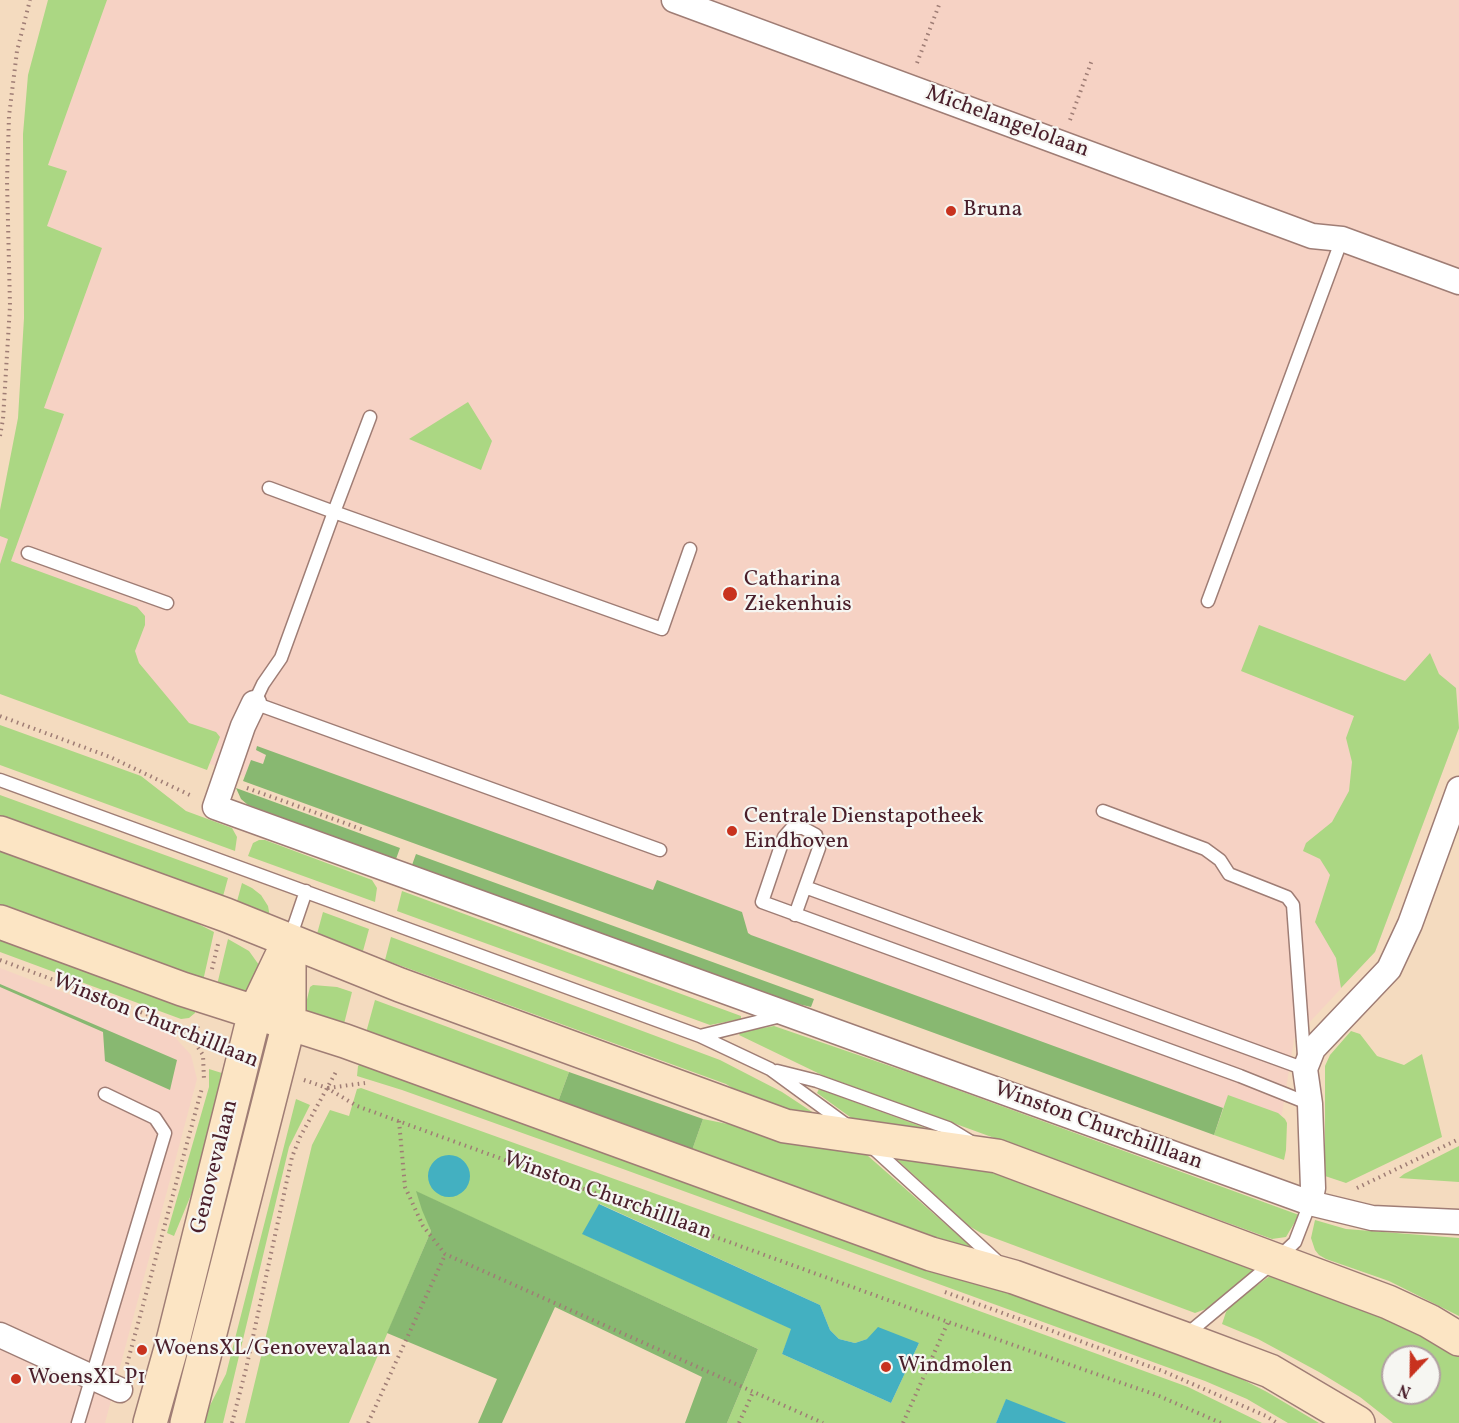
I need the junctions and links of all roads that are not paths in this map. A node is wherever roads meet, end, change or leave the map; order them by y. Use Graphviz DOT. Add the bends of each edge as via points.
graph roads {
  1 [pos="674,0"];
  2 [pos="1342,239"];
  3 [pos="1459,282"];
  4 [pos="370,417"];
  5 [pos="269,488"];
  6 [pos="334,512"];
  7 [pos="690,549"];
  8 [pos="28,553"];
  9 [pos="1208,601"];
  10 [pos="167,603"];
  11 [pos="254,703"];
  12 [pos="0,780"];
  13 [pos="1459,789"];
  14 [pos="1103,811"];
  15 [pos="0,833"];
  16 [pos="660,849"];
  17 [pos="805,887"];
  18 [pos="306,891"];
  19 [pos="795,915"];
  20 [pos="0,922"];
  21 [pos="290,941"];
  22 [pos="255,1012"];
  23 [pos="785,1015"];
  24 [pos="289,1023"];
  25 [pos="699,1036"];
  26 [pos="770,1069"];
  27 [pos="1305,1069"];
  28 [pos="105,1094"];
  29 [pos="1310,1104"];
  30 [pos="862,1138"];
  31 [pos="997,1156"];
  32 [pos="1310,1203"];
  33 [pos="1459,1222"];
  34 [pos="1276,1260"];
  35 [pos="1014,1277"];
  36 [pos="0,1335"];
  37 [pos="1182,1338"];
  38 [pos="1459,1339"];
  39 [pos="92,1377"];
  40 [pos="120,1390"];
  41 [pos="78,1423"];
  42 [pos="150,1423"];
  43 [pos="188,1423"];
  44 [pos="1358,1423"];
  1 -- 2 [label="street, Michelangelolaan" via="1312,236"];
  2 -- 3 [label="street, Michelangelolaan"];
  2 -- 9 [label="lane"];
  4 -- 6 [label="lane"];
  5 -- 6 [label="lane"];
  6 -- 7 [label="lane" via="662,629"];
  6 -- 11 [label="lane" via="281,658"];
  8 -- 10 [label="lane"];
  11 -- 16 [label="lane"];
  11 -- 23 [label="street, Winston Churchilllaan" via="215,807"];
  12 -- 18 [label="lane, Winston Churchilllaan"];
  13 -- 27 [label="street" via="1410,924 1389,969 1313,1049"];
  14 -- 27 [label="lane" via="1205,849 1220,860 1229,874 1287,897 1293,905"];
  15 -- 21 [label="main road, Winston Churchilllaan"];
  17 -- 19 [label="lane"];
  17 -- 19 [label="lane" via="819,848 816,835 803,828 792,828 784,837 762,902"];
  17 -- 27 [label="lane"];
  18 -- 21 [label="lane"];
  18 -- 25 [label="lane, Winston Churchilllaan"];
  19 -- 29 [label="lane"];
  20 -- 22 [label="main road, Winston Churchilllaan"];
  21 -- 22 [label="main road, Genovevalaan"];
  21 -- 24 [label="main road, Genovevalaan"];
  21 -- 30 [label="main road, Winston Churchilllaan" via="753,1116 785,1126"];
  22 -- 24 [label="main road, Winston Churchilllaan"];
  22 -- 42 [label="main road, Genovevalaan"];
  23 -- 25 [label="lane"];
  23 -- 32 [label="street, Winston Churchilllaan"];
  24 -- 35 [label="main road, Winston Churchilllaan" via="931,1254"];
  24 -- 43 [label="main road, Genovevalaan"];
  25 -- 26 [label="lane, Winston Churchilllaan"];
  26 -- 30 [label="lane, Winston Churchilllaan"];
  26 -- 31 [label="lane, Winston Churchilllaan" via="817,1081 948,1128"];
  27 -- 29 [label="street"];
  28 -- 39 [label="lane" via="155,1118 165,1133"];
  29 -- 32 [label="street"];
  30 -- 31 [label="main road, Winston Churchilllaan"];
  30 -- 35 [label="lane, Winston Churchilllaan"];
  31 -- 34 [label="main road, Winston Churchilllaan"];
  32 -- 33 [label="street, Winston Churchilllaan" via="1372,1218"];
  32 -- 34 [label="lane" via="1295,1242"];
  34 -- 37 [label="lane"];
  34 -- 38 [label="main road, Winston Churchilllaan" via="1388,1302"];
  35 -- 37 [label="main road, Winston Churchilllaan"];
  36 -- 39 [label="street"];
  37 -- 44 [label="main road, Winston Churchilllaan" via="1270,1371"];
  39 -- 40 [label="street"];
  39 -- 41 [label="lane"];
}
